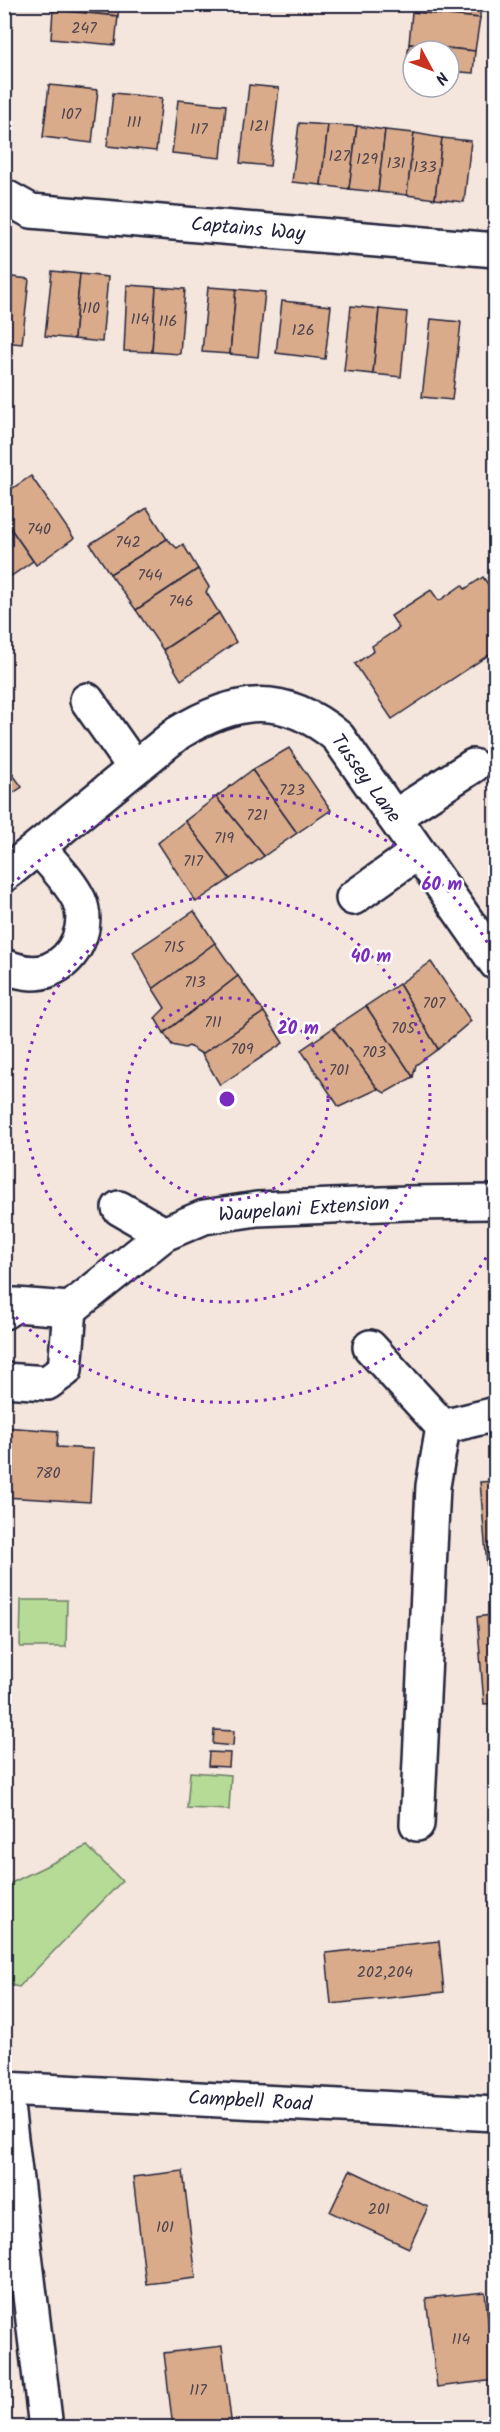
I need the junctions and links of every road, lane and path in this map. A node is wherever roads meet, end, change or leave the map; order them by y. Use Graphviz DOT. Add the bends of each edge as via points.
graph roads {
  1 [pos="4,196"];
  2 [pos="495,250"];
  3 [pos="87,700"];
  4 [pos="473,766"];
  5 [pos="134,767"];
  6 [pos="394,818"];
  7 [pos="39,848"];
  8 [pos="418,852"];
  9 [pos="4,875"];
  10 [pos="353,898"];
  11 [pos="495,963"];
  12 [pos="4,966"];
  13 [pos="495,1202"];
  14 [pos="119,1208"];
  15 [pos="164,1234"];
  16 [pos="70,1310"];
  17 [pos="4,1312"];
  18 [pos="370,1347"];
  19 [pos="4,1380"];
  20 [pos="495,1414"];
  21 [pos="443,1427"];
  22 [pos="417,1824"];
  23 [pos="5,2090"];
  24 [pos="495,2114"];
  25 [pos="46,2427"];
  1 -- 2 [label="street, Captains Way" via="31,211"];
  3 -- 5 [label="street"];
  4 -- 6 [label="street"];
  5 -- 6 [label="street, Tussey Lane" via="205,716 230,707 249,704 293,710 338,737"];
  5 -- 7 [label="street, Tussey Lane"];
  6 -- 8 [label="street, Tussey Lane"];
  7 -- 9 [label="street, Tussey Lane"];
  7 -- 12 [label="street" via="79,900 83,918 80,938 72,953 51,969 20,972"];
  8 -- 10 [label="street"];
  8 -- 11 [label="street, Tussey Lane"];
  13 -- 15 [label="street, Waupelani Extension" via="257,1209 204,1216"];
  14 -- 15 [label="street"];
  15 -- 16 [label="street, Waupelani Extension"];
  16 -- 17 [label="street" via="15,1305"];
  16 -- 19 [label="street" via="65,1370 47,1383"];
  18 -- 21 [label="street"];
  20 -- 21 [label="street"];
  21 -- 22 [label="street" via="433,1486"];
  23 -- 24 [label="street, Campbell Road"];
  23 -- 25 [label="street"];
}
